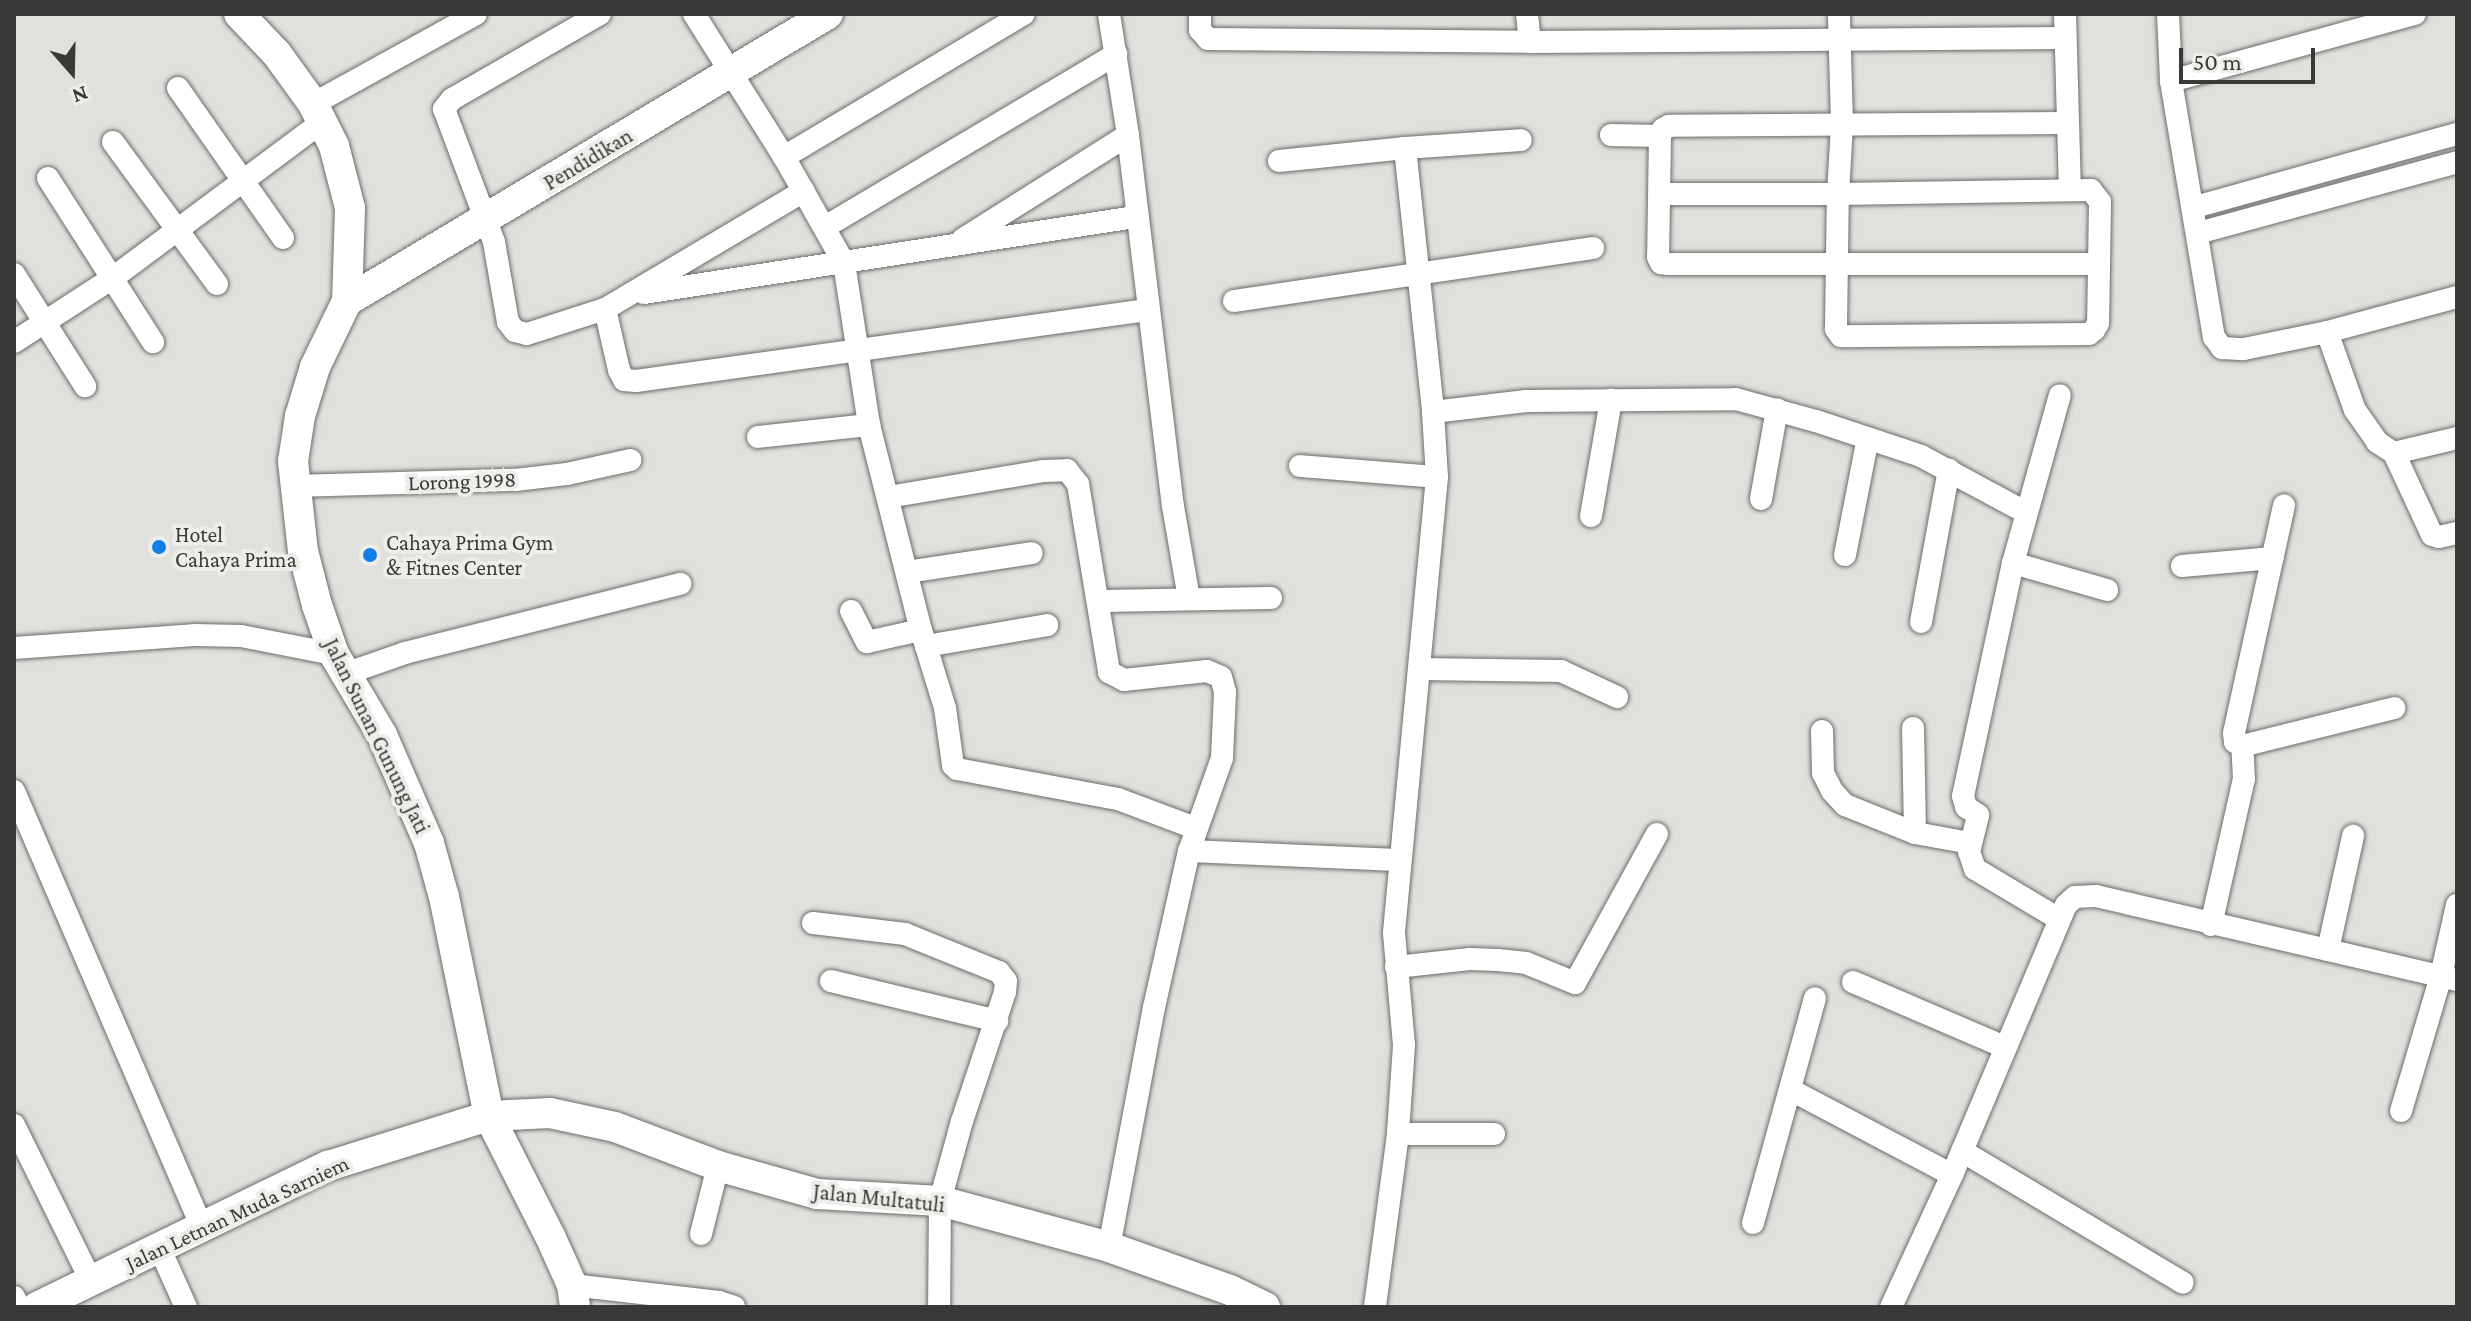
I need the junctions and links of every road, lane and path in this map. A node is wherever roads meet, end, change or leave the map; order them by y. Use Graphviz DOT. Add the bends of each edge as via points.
graph roads {
  1 [pos="239,14"];
  2 [pos="476,14"];
  3 [pos="600,14"];
  4 [pos="694,14"];
  5 [pos="828,14"];
  6 [pos="1024,14"];
  7 [pos="1109,14"];
  8 [pos="1200,14"];
  9 [pos="1527,14"];
  10 [pos="1839,14"];
  11 [pos="2065,14"];
  12 [pos="2168,14"];
  13 [pos="2415,14"];
  14 [pos="2065,38"];
  15 [pos="1842,41"];
  16 [pos="1530,42"];
  17 [pos="1116,54"];
  18 [pos="728,74"];
  19 [pos="2171,81"];
  20 [pos="178,88"];
  21 [pos="318,112"];
  22 [pos="2066,123"];
  23 [pos="1842,124"];
  24 [pos="2457,134"];
  25 [pos="1128,135"];
  26 [pos="1611,135"];
  27 [pos="1660,136"];
  28 [pos="1521,140"];
  29 [pos="113,142"];
  30 [pos="1405,148"];
  31 [pos="784,157"];
  32 [pos="1279,161"];
  33 [pos="2457,162"];
  34 [pos="2350,164"];
  35 [pos="48,178"];
  36 [pos="244,179"];
  37 [pos="2070,189"];
  38 [pos="2356,189"];
  39 [pos="804,191"];
  40 [pos="1660,194"];
  41 [pos="1838,194"];
  42 [pos="2195,207"];
  43 [pos="1137,217"];
  44 [pos="487,220"];
  45 [pos="825,227"];
  46 [pos="178,229"];
  47 [pos="2198,233"];
  48 [pos="283,238"];
  49 [pos="954,245"];
  50 [pos="1593,248"];
  51 [pos="844,263"];
  52 [pos="2099,264"];
  53 [pos="1839,267"];
  54 [pos="1418,272"];
  55 [pos="14,274"];
  56 [pos="114,277"];
  57 [pos="217,284"];
  58 [pos="631,295"];
  59 [pos="2457,297"];
  60 [pos="347,301"];
  61 [pos="1234,301"];
  62 [pos="605,309"];
  63 [pos="1147,310"];
  64 [pos="46,323"];
  65 [pos="2327,332"];
  66 [pos="14,342"];
  67 [pos="153,342"];
  68 [pos="857,350"];
  69 [pos="85,386"];
  70 [pos="2060,395"];
  71 [pos="1611,400"];
  72 [pos="1777,409"];
  73 [pos="1433,412"];
  74 [pos="869,425"];
  75 [pos="758,437"];
  76 [pos="1868,438"];
  77 [pos="2457,438"];
  78 [pos="2394,453"];
  79 [pos="630,460"];
  80 [pos="1300,466"];
  81 [pos="1949,470"];
  82 [pos="1437,477"];
  83 [pos="294,486"];
  84 [pos="888,497"];
  85 [pos="1761,499"];
  86 [pos="2284,505"];
  87 [pos="2027,513"];
  88 [pos="1591,516"];
  89 [pos="2457,533"];
  90 [pos="1032,553"];
  91 [pos="1845,555"];
  92 [pos="2273,558"];
  93 [pos="2013,563"];
  94 [pos="2182,566"];
  95 [pos="907,572"];
  96 [pos="680,584"];
  97 [pos="2107,590"];
  98 [pos="1271,598"];
  99 [pos="1189,599"];
  100 [pos="1100,601"];
  101 [pos="851,611"];
  102 [pos="1921,622"];
  103 [pos="1047,625"];
  104 [pos="924,638"];
  105 [pos="14,648"];
  106 [pos="339,664"];
  107 [pos="1420,669"];
  108 [pos="1617,697"];
  109 [pos="2394,708"];
  110 [pos="1913,728"];
  111 [pos="1822,731"];
  112 [pos="2242,746"];
  113 [pos="14,791"];
  114 [pos="1195,828"];
  115 [pos="1915,833"];
  116 [pos="1657,834"];
  117 [pos="2353,836"];
  118 [pos="1970,843"];
  119 [pos="1189,851"];
  120 [pos="1398,860"];
  121 [pos="2457,905"];
  122 [pos="2059,919"];
  123 [pos="813,923"];
  124 [pos="2211,925"];
  125 [pos="2328,950"];
  126 [pos="1396,967"];
  127 [pos="2449,978"];
  128 [pos="831,981"];
  129 [pos="1853,982"];
  130 [pos="1815,998"];
  131 [pos="997,1021"];
  132 [pos="2005,1047"];
  133 [pos="1791,1090"];
  134 [pos="2401,1111"];
  135 [pos="489,1116"];
  136 [pos="14,1125"];
  137 [pos="1398,1134"];
  138 [pos="1494,1134"];
  139 [pos="1962,1151"];
  140 [pos="718,1166"];
  141 [pos="1952,1175"];
  142 [pos="940,1201"];
  143 [pos="1753,1223"];
  144 [pos="202,1228"];
  145 [pos="701,1234"];
  146 [pos="159,1247"];
  147 [pos="1109,1247"];
  148 [pos="91,1281"];
  149 [pos="2183,1283"];
  150 [pos="574,1296"];
  151 [pos="14,1297"];
  152 [pos="19,1307"];
  153 [pos="37,1307"];
  154 [pos="186,1307"];
  155 [pos="734,1307"];
  156 [pos="939,1307"];
  157 [pos="1265,1307"];
  158 [pos="1375,1307"];
  159 [pos="1891,1307"];
  1 -- 21 [label="street, Jalan Sunan Gunung Jati" via="277,54"];
  2 -- 21 [label="street"];
  3 -- 44 [label="street" via="444,109"];
  4 -- 18 [label="street"];
  5 -- 18 [label="street, Pendidikan"];
  6 -- 31 [label="street"];
  7 -- 17 [label="street"];
  8 -- 16 [label="street" via="1200,30 1208,39"];
  9 -- 16 [label="street"];
  10 -- 15 [label="street"];
  11 -- 14 [label="street"];
  12 -- 19 [label="street"];
  13 -- 19 [label="street"];
  14 -- 15 [label="street"];
  14 -- 22 [label="street"];
  15 -- 16 [label="street"];
  15 -- 23 [label="street"];
  17 -- 25 [label="street"];
  17 -- 45 [label="street"];
  18 -- 31 [label="street"];
  18 -- 44 [label="street, Pendidikan"];
  19 -- 42 [label="street"];
  20 -- 36 [label="street"];
  21 -- 36 [label="street"];
  21 -- 60 [label="street, Jalan Sunan Gunung Jati" via="346,179"];
  22 -- 23 [label="street"];
  22 -- 37 [label="street"];
  23 -- 27 [label="street" via="1669,126"];
  23 -- 41 [label="street"];
  24 -- 34 [label="street"];
  25 -- 43 [label="street"];
  25 -- 49 [label="street"];
  26 -- 27 [label="street"];
  27 -- 40 [label="street"];
  28 -- 30 [label="street"];
  29 -- 46 [label="street"];
  30 -- 32 [label="street"];
  30 -- 54 [label="street"];
  31 -- 39 [label="street"];
  33 -- 38 [label="street"];
  34 -- 38 [label="street"];
  34 -- 42 [label="street"];
  35 -- 56 [label="street"];
  36 -- 46 [label="street"];
  36 -- 48 [label="street"];
  37 -- 41 [label="street"];
  37 -- 52 [label="street" via="2097,195"];
  38 -- 47 [label="street"];
  39 -- 45 [label="street"];
  39 -- 58 [label="street"];
  40 -- 41 [label="street"];
  40 -- 53 [label="street" via="1661,263"];
  41 -- 53 [label="street"];
  42 -- 47 [label="street"];
  43 -- 49 [label="street"];
  43 -- 63 [label="street"];
  44 -- 60 [label="street, Pendidikan"];
  44 -- 62 [label="street" via="508,322 515,331 527,334"];
  45 -- 51 [label="street"];
  46 -- 56 [label="street"];
  46 -- 57 [label="street"];
  47 -- 65 [label="street" via="2214,337 2222,348 2244,349"];
  49 -- 51 [label="street"];
  50 -- 54 [label="street"];
  51 -- 58 [label="street"];
  51 -- 68 [label="street"];
  52 -- 53 [label="street"];
  52 -- 53 [label="street" via="2098,323 2089,334 1847,337 1836,329"];
  54 -- 61 [label="street"];
  54 -- 73 [label="street"];
  55 -- 64 [label="street"];
  56 -- 64 [label="street"];
  56 -- 67 [label="street"];
  58 -- 62 [label="street"];
  59 -- 65 [label="street"];
  60 -- 83 [label="street, Jalan Sunan Gunung Jati" via="315,367 300,416"];
  62 -- 68 [label="street" via="624,380"];
  63 -- 68 [label="street"];
  63 -- 99 [label="street"];
  64 -- 66 [label="street"];
  64 -- 69 [label="street"];
  65 -- 78 [label="street" via="2360,419 2377,442"];
  68 -- 74 [label="street"];
  70 -- 87 [label="street"];
  71 -- 72 [label="street" via="1736,399"];
  71 -- 73 [label="street" via="1526,401"];
  71 -- 88 [label="street"];
  72 -- 76 [label="street"];
  72 -- 85 [label="street"];
  73 -- 82 [label="street"];
  74 -- 75 [label="street"];
  74 -- 84 [label="street"];
  76 -- 81 [label="street"];
  76 -- 91 [label="street"];
  77 -- 78 [label="street"];
  78 -- 89 [label="street" via="2432,535"];
  79 -- 83 [label="street, Lorong 1998" via="515,480"];
  80 -- 82 [label="street"];
  81 -- 87 [label="street"];
  81 -- 102 [label="street"];
  82 -- 107 [label="street"];
  83 -- 106 [label="street, Jalan Sunan Gunung Jati" via="303,551"];
  84 -- 95 [label="street"];
  84 -- 100 [label="street" via="1067,470 1078,484"];
  86 -- 92 [label="street"];
  87 -- 93 [label="street"];
  90 -- 95 [label="street"];
  92 -- 94 [label="street"];
  92 -- 112 [label="street" via="2234,733"];
  93 -- 97 [label="street"];
  93 -- 118 [label="street" via="1963,796 1966,807 1978,815"];
  95 -- 104 [label="street"];
  96 -- 106 [label="street" via="405,653"];
  98 -- 99 [label="street"];
  99 -- 100 [label="street"];
  100 -- 114 [label="street" via="1109,672 1115,678 1207,671 1221,677 1222,758"];
  101 -- 104 [label="street" via="867,642"];
  103 -- 104 [label="street"];
  104 -- 114 [label="street" via="957,769 1118,799"];
  105 -- 106 [label="street" via="241,636"];
  106 -- 135 [label="street, Jalan Sunan Gunung Jati" via="382,735 429,843"];
  107 -- 108 [label="street" via="1561,671"];
  107 -- 120 [label="street"];
  109 -- 112 [label="street"];
  110 -- 115 [label="street"];
  111 -- 115 [label="street" via="1823,773 1832,791 1860,813"];
  112 -- 124 [label="street" via="2244,779"];
  113 -- 144 [label="street"];
  114 -- 119 [label="street"];
  115 -- 118 [label="street"];
  116 -- 126 [label="street" via="1575,983 1526,963 1498,960"];
  117 -- 125 [label="street"];
  118 -- 122 [label="street" via="1970,859 1982,876"];
  119 -- 120 [label="street"];
  119 -- 147 [label="street"];
  120 -- 126 [label="street"];
  121 -- 127 [label="street"];
  122 -- 124 [label="street" via="2075,897 2085,895"];
  122 -- 132 [label="street"];
  123 -- 131 [label="street" via="905,934 999,972 1006,987"];
  124 -- 125 [label="street"];
  125 -- 127 [label="street"];
  126 -- 137 [label="street" via="1404,1045"];
  127 -- 134 [label="street"];
  128 -- 131 [label="street"];
  129 -- 132 [label="street"];
  130 -- 133 [label="street"];
  131 -- 142 [label="street"];
  132 -- 139 [label="street"];
  133 -- 141 [label="street"];
  133 -- 143 [label="street"];
  135 -- 140 [label="street, Jalan Multatuli" via="550,1113 615,1127"];
  135 -- 144 [label="street, Jalan Letnan Muda Sarniem" via="328,1166"];
  135 -- 150 [label="street, Jalan Sunan Gunung Jati"];
  136 -- 148 [label="street"];
  137 -- 138 [label="street"];
  137 -- 158 [label="street"];
  139 -- 141 [label="street"];
  139 -- 149 [label="street"];
  140 -- 142 [label="street, Jalan Multatuli" via="817,1194"];
  140 -- 145 [label="street"];
  141 -- 159 [label="street"];
  142 -- 147 [label="street, Jalan Multatuli"];
  142 -- 156 [label="street"];
  144 -- 146 [label="street, Jalan Letnan Muda Sarniem"];
  146 -- 148 [label="street, Jalan Letnan Muda Sarniem"];
  146 -- 154 [label="street"];
  147 -- 157 [label="street, Jalan Multatuli"];
  148 -- 153 [label="street, Jalan Letnan Muda Sarniem"];
  150 -- 155 [label="street"];
  151 -- 152 [label="street"];
}
